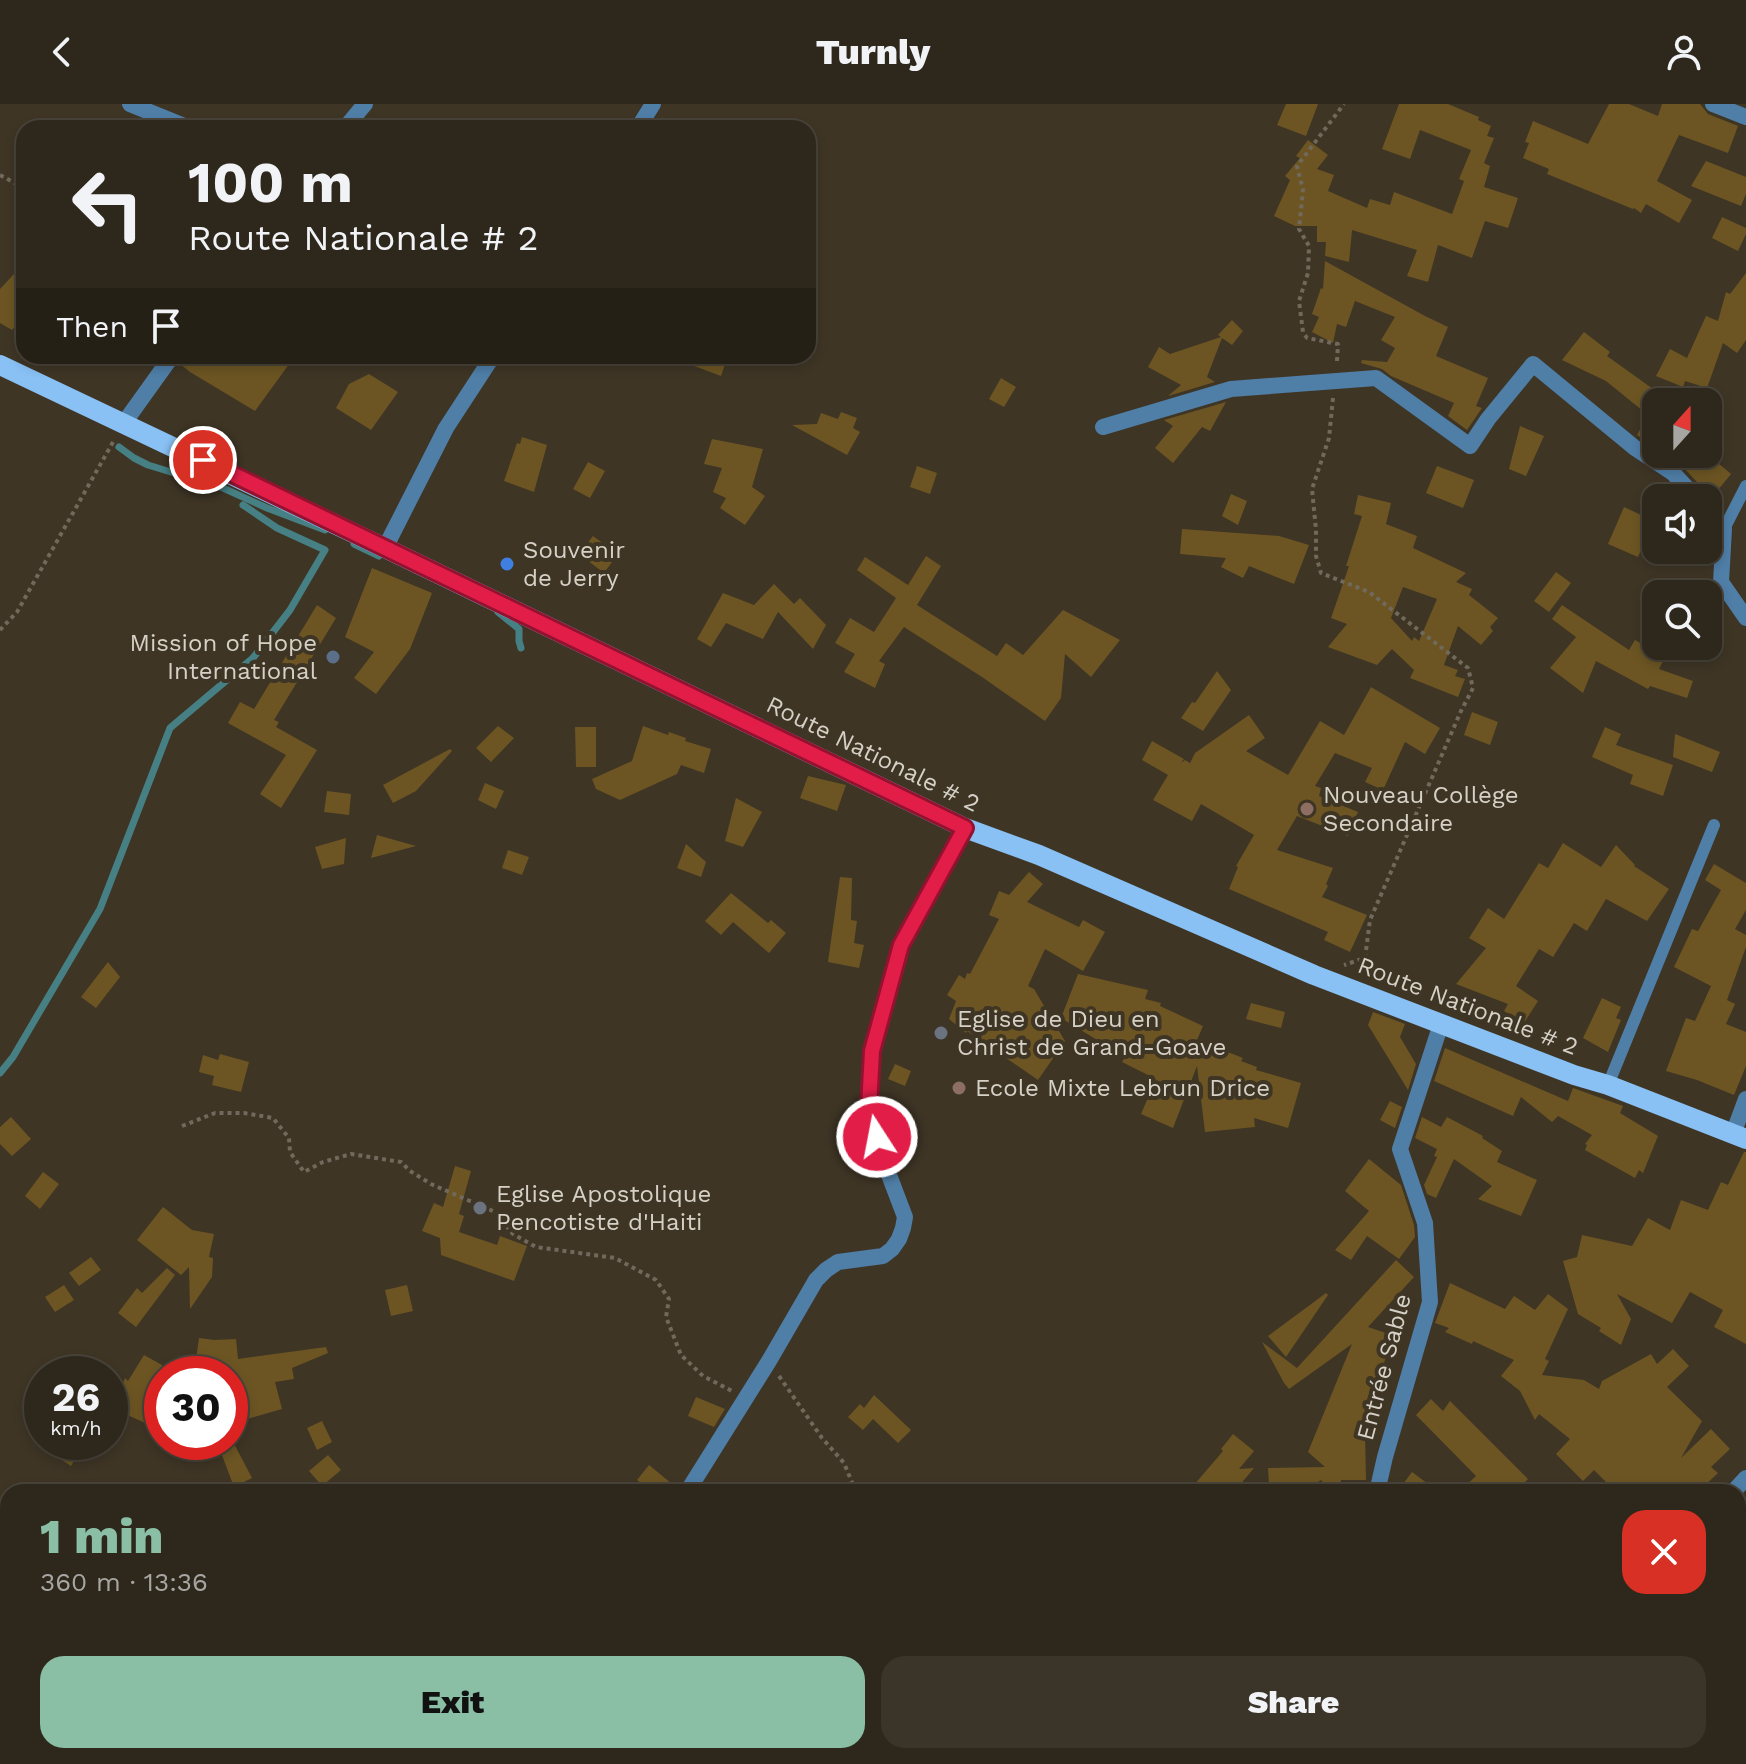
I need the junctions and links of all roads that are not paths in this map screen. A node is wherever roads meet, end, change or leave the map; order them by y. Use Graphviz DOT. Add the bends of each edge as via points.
graph roads {
  1 [pos="130,104"];
  2 [pos="365,104"];
  3 [pos="1713,104"];
  4 [pos="1746,117"];
  5 [pos="169,120"];
  6 [pos="352,120"];
  7 [pos="166,364"];
  8 [pos="488,364"];
  9 [pos="0,365"];
  10 [pos="124,423"];
  11 [pos="1103,427"];
  12 [pos="1683,484"];
  13 [pos="1746,486"];
  14 [pos="1724,529"];
  15 [pos="385,548"];
  16 [pos="1746,618"];
  17 [pos="1714,825"];
  18 [pos="965,828"];
  19 [pos="1441,1024"];
  20 [pos="1608,1085"];
  21 [pos="1746,1099"];
  22 [pos="1740,1137"];
  23 [pos="692,1484"];
  24 [pos="1379,1484"];
  25 [pos="110,1764"];
  26 [pos="179,1764"];
  1 -- 5 [label="street"];
  2 -- 6 [label="street"];
  3 -- 4 [label="street"];
  7 -- 10 [label="street"];
  8 -- 15 [label="street" via="446,428"];
  9 -- 10 [label="main road, Route Nationale # 2"];
  10 -- 15 [label="main road, Route Nationale # 2"];
  11 -- 12 [label="street" via="1231,389 1376,378 1470,446 1533,364"];
  13 -- 14 [label="lane"];
  14 -- 16 [label="street" via="1721,582"];
  15 -- 18 [label="main road, Route Nationale # 2"];
  17 -- 20 [label="lane"];
  18 -- 19 [label="main road, Route Nationale # 2"];
  18 -- 23 [label="street" via="901,945 872,1051 869,1107 905,1217 899,1239 883,1256 838,1262 816,1280"];
  19 -- 20 [label="main road, Route Nationale # 2"];
  19 -- 24 [label="street, Entrée Sable" via="1400,1149 1425,1223 1430,1302"];
  20 -- 22 [label="main road, Route Nationale # 2"];
  21 -- 22 [label="street"];
  25 -- 26 [label="street"];
}
